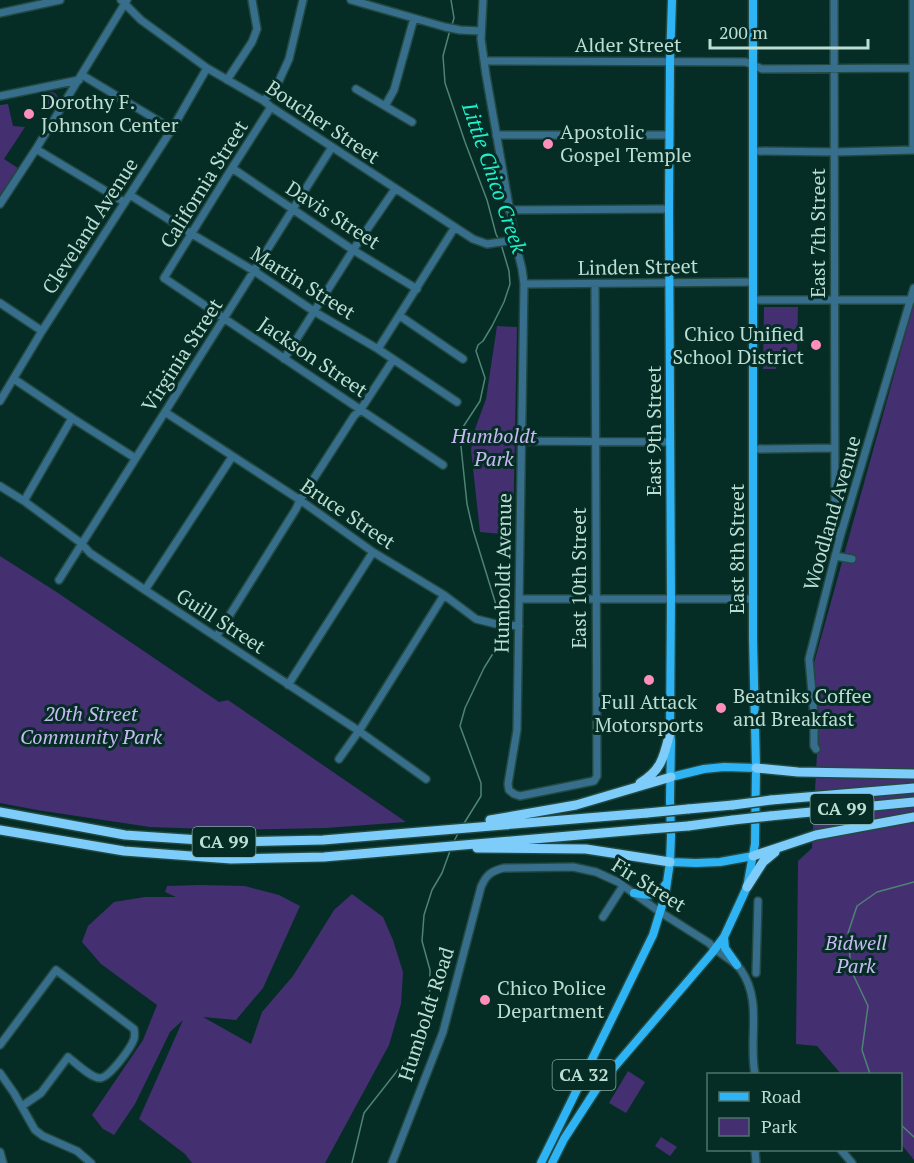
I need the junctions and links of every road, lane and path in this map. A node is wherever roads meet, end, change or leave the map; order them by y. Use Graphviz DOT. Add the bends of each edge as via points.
graph roads {
  1 [pos="60,0"];
  2 [pos="252,0"];
  3 [pos="303,0"];
  4 [pos="351,0"];
  5 [pos="483,0"];
  6 [pos="672,0"];
  7 [pos="753,0"];
  8 [pos="834,0"];
  9 [pos="913,0"];
  10 [pos="124,1"];
  11 [pos="0,14"];
  12 [pos="414,18"];
  13 [pos="481,31"];
  14 [pos="484,61"];
  15 [pos="670,61"];
  16 [pos="753,66"];
  17 [pos="207,68"];
  18 [pos="914,68"];
  19 [pos="834,69"];
  20 [pos="81,77"];
  21 [pos="227,80"];
  22 [pos="356,89"];
  23 [pos="0,96"];
  24 [pos="264,101"];
  25 [pos="385,106"];
  26 [pos="271,107"];
  27 [pos="412,122"];
  28 [pos="172,129"];
  29 [pos="496,135"];
  30 [pos="670,135"];
  31 [pos="332,147"];
  32 [pos="36,148"];
  33 [pos="914,150"];
  34 [pos="753,151"];
  35 [pos="835,152"];
  36 [pos="232,168"];
  37 [pos="395,189"];
  38 [pos="130,195"];
  39 [pos="124,202"];
  40 [pos="0,204"];
  41 [pos="294,209"];
  42 [pos="669,209"];
  43 [pos="509,210"];
  44 [pos="455,227"];
  45 [pos="192,234"];
  46 [pos="515,240"];
  47 [pos="353,250"];
  48 [pos="254,271"];
  49 [pos="164,278"];
  50 [pos="753,282"];
  51 [pos="670,283"];
  52 [pos="524,284"];
  53 [pos="595,284"];
  54 [pos="417,288"];
  55 [pos="914,288"];
  56 [pos="754,300"];
  57 [pos="834,300"];
  58 [pos="911,300"];
  59 [pos="0,303"];
  60 [pos="315,312"];
  61 [pos="400,316"];
  62 [pos="225,318"];
  63 [pos="42,331"];
  64 [pos="378,349"];
  65 [pos="284,359"];
  66 [pos="463,359"];
  67 [pos="393,360"];
  68 [pos="15,378"];
  69 [pos="0,401"];
  70 [pos="457,402"];
  71 [pos="361,409"];
  72 [pos="165,412"];
  73 [pos="72,418"];
  74 [pos="521,441"];
  75 [pos="595,441"];
  76 [pos="670,442"];
  77 [pos="834,448"];
  78 [pos="754,449"];
  79 [pos="232,457"];
  80 [pos="135,458"];
  81 [pos="443,465"];
  82 [pos="0,486"];
  83 [pos="300,500"];
  84 [pos="24,501"];
  85 [pos="840,537"];
  86 [pos="81,543"];
  87 [pos="373,552"];
  88 [pos="835,556"];
  89 [pos="852,560"];
  90 [pos="59,580"];
  91 [pos="145,590"];
  92 [pos="444,595"];
  93 [pos="519,599"];
  94 [pos="596,599"];
  95 [pos="671,599"];
  96 [pos="753,599"];
  97 [pos="516,626"];
  98 [pos="216,637"];
  99 [pos="288,685"];
  100 [pos="359,731"];
  101 [pos="670,732"];
  102 [pos="816,749"];
  103 [pos="339,759"];
  104 [pos="756,768"];
  105 [pos="914,774"];
  106 [pos="671,777"];
  107 [pos="426,779"];
  108 [pos="914,788"];
  109 [pos="508,790"];
  110 [pos="607,796"];
  111 [pos="914,802"];
  112 [pos="0,812"];
  113 [pos="914,817"];
  114 [pos="475,824"];
  115 [pos="0,830"];
  116 [pos="466,844"];
  117 [pos="782,847"];
  118 [pos="753,856"];
  119 [pos="670,862"];
  120 [pos="488,874"];
  121 [pos="668,879"];
  122 [pos="623,886"];
  123 [pos="747,887"];
  124 [pos="634,893"];
  125 [pos="758,901"];
  126 [pos="660,912"];
  127 [pos="603,917"];
  128 [pos="724,937"];
  129 [pos="715,949"];
  130 [pos="736,965"];
  131 [pos="747,981"];
  132 [pos="0,1045"];
  133 [pos="0,1073"];
  134 [pos="755,1073"];
  135 [pos="22,1106"];
  136 [pos="842,1151"];
  137 [pos="0,1152"];
  138 [pos="3,1163"];
  139 [pos="91,1163"];
  140 [pos="392,1163"];
  141 [pos="541,1163"];
  142 [pos="552,1163"];
  143 [pos="843,1163"];
  144 [pos="852,1163"];
  1 -- 11 [label="street"];
  2 -- 21 [label="street" via="256,29 252,42"];
  3 -- 24 [label="street" via="290,59"];
  4 -- 12 [label="street"];
  5 -- 13 [label="street, Humboldt Avenue"];
  6 -- 15 [label="main road, East 9th Street / CA 32"];
  7 -- 16 [label="main road, East 8th Street / CA 32"];
  8 -- 19 [label="street, East 7th Street"];
  9 -- 18 [label="street"];
  10 -- 17 [label="street, Boucher Street" via="141,20"];
  10 -- 20 [label="street"];
  12 -- 13 [label="street" via="460,30"];
  12 -- 25 [label="street" via="394,90"];
  13 -- 14 [label="street, Humboldt Avenue"];
  14 -- 15 [label="street, Alder Street"];
  14 -- 29 [label="street, Humboldt Avenue"];
  15 -- 16 [label="street, Alder Street" via="746,62"];
  15 -- 30 [label="main road, East 9th Street / CA 32"];
  16 -- 19 [label="street, Alder Street"];
  16 -- 34 [label="main road, East 8th Street / CA 32"];
  17 -- 21 [label="street, Boucher Street"];
  17 -- 28 [label="street, Cleveland Avenue"];
  18 -- 19 [label="street, Alder Street"];
  18 -- 33 [label="street"];
  19 -- 35 [label="street, East 7th Street"];
  20 -- 23 [label="street"];
  20 -- 28 [label="street"];
  20 -- 32 [label="street"];
  21 -- 24 [label="street, Boucher Street"];
  22 -- 25 [label="street"];
  24 -- 26 [label="street, Boucher Street"];
  25 -- 27 [label="street"];
  26 -- 31 [label="street, Boucher Street"];
  26 -- 36 [label="street, California Street"];
  28 -- 38 [label="street, Cleveland Avenue"];
  29 -- 30 [label="street"];
  29 -- 43 [label="street, Humboldt Avenue"];
  30 -- 42 [label="main road, East 9th Street / CA 32"];
  31 -- 37 [label="street, Boucher Street"];
  31 -- 41 [label="street, Virginia Street"];
  32 -- 39 [label="street"];
  32 -- 40 [label="street"];
  33 -- 35 [label="street"];
  34 -- 35 [label="street"];
  34 -- 50 [label="main road, East 8th Street / CA 32"];
  35 -- 57 [label="street, East 7th Street"];
  36 -- 41 [label="street, Davis Street"];
  36 -- 45 [label="street, California Street"];
  37 -- 44 [label="street, Boucher Street"];
  37 -- 47 [label="street"];
  38 -- 39 [label="street, Cleveland Avenue"];
  38 -- 45 [label="street, Martin Street"];
  39 -- 63 [label="street, Cleveland Avenue"];
  41 -- 47 [label="street, Davis Street"];
  41 -- 48 [label="street, Virginia Street"];
  42 -- 43 [label="street"];
  42 -- 51 [label="main road, East 9th Street / CA 32"];
  43 -- 46 [label="street, Humboldt Avenue"];
  44 -- 46 [label="street, Boucher Street" via="487,244"];
  44 -- 54 [label="street"];
  45 -- 48 [label="street, Martin Street"];
  45 -- 49 [label="street, California Street"];
  46 -- 52 [label="street, Humboldt Avenue"];
  47 -- 54 [label="street, Davis Street"];
  47 -- 60 [label="street"];
  48 -- 60 [label="street, Martin Street"];
  48 -- 62 [label="street, Virginia Street"];
  49 -- 62 [label="street, Jackson Street"];
  50 -- 51 [label="street, Linden Street"];
  50 -- 56 [label="main road, East 8th Street / CA 32"];
  51 -- 53 [label="street, Linden Street"];
  51 -- 76 [label="main road, East 9th Street / CA 32"];
  52 -- 53 [label="street, Linden Street"];
  52 -- 74 [label="street, Humboldt Avenue"];
  53 -- 75 [label="street, East 10th Street"];
  54 -- 61 [label="street"];
  55 -- 58 [label="street, Woodland Avenue"];
  56 -- 57 [label="street"];
  56 -- 78 [label="main road, East 8th Street / CA 32"];
  57 -- 58 [label="street"];
  57 -- 77 [label="street, East 7th Street"];
  58 -- 85 [label="street, Woodland Avenue"];
  59 -- 63 [label="street"];
  60 -- 64 [label="street, Martin Street"];
  60 -- 65 [label="street"];
  61 -- 64 [label="street"];
  61 -- 66 [label="street"];
  62 -- 65 [label="street, Jackson Street"];
  62 -- 72 [label="street, Virginia Street"];
  63 -- 68 [label="street, Cleveland Avenue"];
  64 -- 67 [label="street, Martin Street"];
  65 -- 71 [label="street, Jackson Street"];
  67 -- 70 [label="street, Martin Street"];
  67 -- 71 [label="street"];
  68 -- 69 [label="street, Cleveland Avenue"];
  68 -- 73 [label="street"];
  71 -- 81 [label="street, Jackson Street"];
  71 -- 83 [label="street"];
  72 -- 79 [label="street, Bruce Street"];
  72 -- 80 [label="street, Virginia Street"];
  73 -- 80 [label="street"];
  73 -- 84 [label="street"];
  74 -- 75 [label="street"];
  74 -- 93 [label="street, Humboldt Avenue"];
  75 -- 76 [label="street"];
  75 -- 94 [label="street, East 10th Street"];
  76 -- 95 [label="main road, East 9th Street / CA 32"];
  77 -- 78 [label="street"];
  77 -- 85 [label="street, East 7th Street" via="835,530"];
  78 -- 96 [label="main road, East 8th Street / CA 32"];
  79 -- 83 [label="street, Bruce Street"];
  79 -- 91 [label="street"];
  80 -- 86 [label="street, Virginia Street"];
  82 -- 84 [label="street, Guill Street"];
  83 -- 87 [label="street, Bruce Street"];
  83 -- 98 [label="street"];
  84 -- 86 [label="street, Guill Street"];
  85 -- 88 [label="street, Woodland Avenue"];
  86 -- 90 [label="street, Virginia Street"];
  86 -- 91 [label="street, Guill Street"];
  87 -- 92 [label="street, Bruce Street"];
  87 -- 99 [label="street"];
  88 -- 89 [label="street"];
  88 -- 102 [label="street, Woodland Avenue" via="809,665"];
  91 -- 98 [label="street, Guill Street"];
  92 -- 97 [label="street, Bruce Street" via="476,619"];
  92 -- 100 [label="street"];
  93 -- 94 [label="street"];
  93 -- 97 [label="street, Humboldt Avenue"];
  94 -- 95 [label="street"];
  94 -- 109 [label="street, East 10th Street" via="597,776 594,781 520,796"];
  95 -- 96 [label="street"];
  95 -- 101 [label="main road, East 9th Street / CA 32"];
  96 -- 104 [label="main road, East 8th Street / CA 32"];
  97 -- 109 [label="street, Humboldt Avenue" via="517,729"];
  98 -- 99 [label="street, Guill Street"];
  99 -- 100 [label="street, Guill Street"];
  100 -- 103 [label="street"];
  100 -- 107 [label="street, Guill Street"];
  101 -- 106 [label="main road, East 9th Street / CA 32"];
  101 -- 110 [label="highway" via="663,759 655,771 639,783"];
  104 -- 105 [label="highway"];
  104 -- 106 [label="main road" via="704,769"];
  104 -- 118 [label="main road, East 8th Street / CA 32"];
  106 -- 110 [label="highway"];
  106 -- 119 [label="main road, East 9th Street / CA 32"];
  108 -- 114 [label="highway, CA 99, bridge" via="647,813"];
  110 -- 114 [label="highway" via="576,806"];
  111 -- 116 [label="highway, CA 99, bridge"];
  112 -- 114 [label="highway, CA 99" via="125,835 230,842 323,840"];
  113 -- 117 [label="highway" via="816,835"];
  115 -- 116 [label="highway, CA 99" via="124,851 231,859 324,857"];
  116 -- 119 [label="highway" via="475,848 586,849"];
  117 -- 118 [label="highway"];
  117 -- 123 [label="highway" via="763,862"];
  118 -- 119 [label="main road" via="720,862"];
  118 -- 123 [label="main road, East 8th Street / CA 32"];
  119 -- 121 [label="main road, CA 32"];
  120 -- 122 [label="street, Fir Street" via="504,868 573,867 596,872"];
  120 -- 140 [label="street, Humboldt Road" via="481,887 442,1032"];
  121 -- 124 [label="main road" via="657,894"];
  121 -- 126 [label="main road, CA 32"];
  122 -- 124 [label="street, Fir Street"];
  122 -- 127 [label="street"];
  123 -- 128 [label="main road, East 8th Street / CA 32"];
  124 -- 126 [label="street, Fir Street"];
  125 -- 131 [label="street" via="756,973"];
  126 -- 129 [label="street, Fir Street"];
  126 -- 141 [label="main road, CA 32" via="653,935"];
  128 -- 129 [label="main road, East 8th Street / CA 32"];
  128 -- 130 [label="main road" via="725,948"];
  129 -- 130 [label="street"];
  129 -- 142 [label="main road, CA 32" via="599,1085"];
  130 -- 131 [label="street"];
  131 -- 134 [label="street" via="754,1008"];
  132 -- 135 [label="street" via="56,970 134,1029 131,1045 111,1072 102,1078 93,1076 68,1057 41,1093"];
  133 -- 135 [label="street"];
  135 -- 139 [label="street" via="35,1130"];
  136 -- 143 [label="street"];
  136 -- 144 [label="street"];
  137 -- 138 [label="street"];
}
